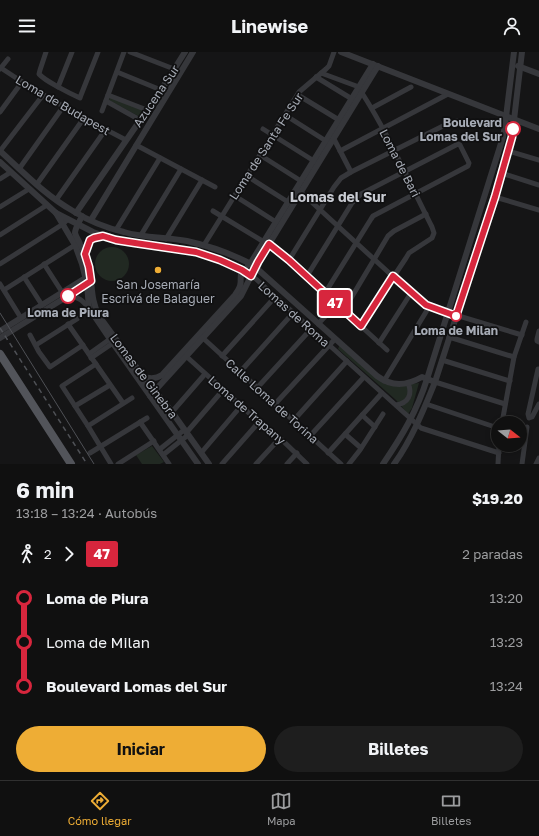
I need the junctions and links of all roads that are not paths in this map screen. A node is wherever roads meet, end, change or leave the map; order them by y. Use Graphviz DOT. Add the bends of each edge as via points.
graph roads {
  1 [pos="46,52"];
  2 [pos="72,52"];
  3 [pos="98,52"];
  4 [pos="124,52"];
  5 [pos="130,52"];
  6 [pos="185,52"];
  7 [pos="193,52"];
  8 [pos="334,52"];
  9 [pos="341,52"];
  10 [pos="514,52"];
  11 [pos="522,52"];
  12 [pos="8,59"];
  13 [pos="512,64"];
  14 [pos="376,65"];
  15 [pos="521,67"];
  16 [pos="0,68"];
  17 [pos="174,69"];
  18 [pos="117,72"];
  19 [pos="321,74"];
  20 [pos="539,74"];
  21 [pos="316,78"];
  22 [pos="22,82"];
  23 [pos="58,86"];
  24 [pos="411,87"];
  25 [pos="161,90"];
  26 [pos="361,90"];
  27 [pos="298,94"];
  28 [pos="448,94"];
  29 [pos="42,95"];
  30 [pos="108,95"];
  31 [pos="352,99"];
  32 [pos="106,101"];
  33 [pos="63,107"];
  34 [pos="372,108"];
  35 [pos="147,110"];
  36 [pos="0,112"];
  37 [pos="102,112"];
  38 [pos="285,115"];
  39 [pos="506,117"];
  40 [pos="84,118"];
  41 [pos="140,120"];
  42 [pos="339,120"];
  43 [pos="514,120"];
  44 [pos="457,121"];
  45 [pos="106,129"];
  46 [pos="263,129"];
  47 [pos="383,129"];
  48 [pos="539,129"];
  49 [pos="272,135"];
  50 [pos="334,139"];
  51 [pos="126,140"];
  52 [pos="326,141"];
  53 [pos="136,145"];
  54 [pos="394,150"];
  55 [pos="0,151"];
  56 [pos="340,151"];
  57 [pos="508,151"];
  58 [pos="260,155"];
  59 [pos="160,158"];
  60 [pos="539,160"];
  61 [pos="314,161"];
  62 [pos="0,162"];
  63 [pos="19,168"];
  64 [pos="181,169"];
  65 [pos="10,172"];
  66 [pos="351,172"];
  67 [pos="406,172"];
  68 [pos="502,174"];
  69 [pos="247,176"];
  70 [pos="0,178"];
  71 [pos="202,180"];
  72 [pos="301,181"];
  73 [pos="37,184"];
  74 [pos="539,185"];
  75 [pos="216,187"];
  76 [pos="29,189"];
  77 [pos="298,191"];
  78 [pos="416,193"];
  79 [pos="49,194"];
  80 [pos="235,196"];
  81 [pos="495,197"];
  82 [pos="42,200"];
  83 [pos="56,200"];
  84 [pos="288,202"];
  85 [pos="48,205"];
  86 [pos="0,207"];
  87 [pos="320,209"];
  88 [pos="539,210"];
  89 [pos="213,211"];
  90 [pos="56,213"];
  91 [pos="76,213"];
  92 [pos="426,214"];
  93 [pos="82,216"];
  94 [pos="222,216"];
  95 [pos="68,219"];
  96 [pos="91,220"];
  97 [pos="276,222"];
  98 [pos="63,224"];
  99 [pos="78,224"];
  100 [pos="338,226"];
  101 [pos="116,230"];
  102 [pos="0,235"];
  103 [pos="141,235"];
  104 [pos="103,236"];
  105 [pos="166,239"];
  106 [pos="356,242"];
  107 [pos="266,243"];
  108 [pos="74,245"];
  109 [pos="204,245"];
  110 [pos="85,254"];
  111 [pos="289,260"];
  112 [pos="375,260"];
  113 [pos="0,264"];
  114 [pos="44,264"];
  115 [pos="253,265"];
  116 [pos="242,270"];
  117 [pos="251,276"];
  118 [pos="307,276"];
  119 [pos="393,276"];
  120 [pos="24,277"];
  121 [pos="89,279"];
  122 [pos="0,284"];
  123 [pos="4,290"];
  124 [pos="410,292"];
  125 [pos="325,293"];
  126 [pos="65,294"];
  127 [pos="276,297"];
  128 [pos="337,304"];
  129 [pos="42,305"];
  130 [pos="429,307"];
  131 [pos="89,308"];
  132 [pos="344,310"];
  133 [pos="293,313"];
  134 [pos="448,313"];
  135 [pos="456,316"];
  136 [pos="25,318"];
  137 [pos="77,319"];
  138 [pos="526,322"];
  139 [pos="68,324"];
  140 [pos="318,324"];
  141 [pos="361,326"];
  142 [pos="311,329"];
  143 [pos="0,331"];
  144 [pos="539,331"];
  145 [pos="30,335"];
  146 [pos="522,335"];
  147 [pos="449,337"];
  148 [pos="0,338"];
  149 [pos="203,338"];
  150 [pos="335,339"];
  151 [pos="111,341"];
  152 [pos="539,342"];
  153 [pos="379,343"];
  154 [pos="36,345"];
  155 [pos="82,345"];
  156 [pos="329,345"];
  157 [pos="387,350"];
  158 [pos="0,354"];
  159 [pos="90,356"];
  160 [pos="222,356"];
  161 [pos="187,357"];
  162 [pos="514,357"];
  163 [pos="442,360"];
  164 [pos="347,361"];
  165 [pos="96,364"];
  166 [pos="539,368"];
  167 [pos="240,372"];
  168 [pos="205,374"];
  169 [pos="142,375"];
  170 [pos="364,377"];
  171 [pos="427,378"];
  172 [pos="384,381"];
  173 [pos="510,381"];
  174 [pos="435,382"];
  175 [pos="408,383"];
  176 [pos="110,385"];
  177 [pos="257,388"];
  178 [pos="223,390"];
  179 [pos="382,393"];
  180 [pos="153,394"];
  181 [pos="132,398"];
  182 [pos="123,403"];
  183 [pos="275,404"];
  184 [pos="426,404"];
  185 [pos="505,404"];
  186 [pos="539,404"];
  187 [pos="396,405"];
  188 [pos="75,406"];
  189 [pos="241,406"];
  190 [pos="172,412"];
  191 [pos="383,414"];
  192 [pos="362,415"];
  193 [pos="503,416"];
  194 [pos="146,418"];
  195 [pos="411,419"];
  196 [pos="293,420"];
  197 [pos="140,422"];
  198 [pos="259,422"];
  199 [pos="417,424"];
  200 [pos="88,426"];
  201 [pos="491,426"];
  202 [pos="375,427"];
  203 [pos="186,433"];
  204 [pos="345,434"];
  205 [pos="310,436"];
  206 [pos="179,438"];
  207 [pos="280,438"];
  208 [pos="154,441"];
  209 [pos="101,447"];
  210 [pos="361,448"];
  211 [pos="160,450"];
  212 [pos="90,452"];
  213 [pos="523,452"];
  214 [pos="201,453"];
  215 [pos="296,453"];
  216 [pos="328,453"];
  217 [pos="499,453"];
  218 [pos="163,455"];
  219 [pos="539,458"];
  220 [pos="522,462"];
  221 [pos="166,463"];
  222 [pos="71,464"];
  223 [pos="112,464"];
  224 [pos="118,464"];
  225 [pos="198,464"];
  226 [pos="209,464"];
  227 [pos="222,464"];
  228 [pos="256,464"];
  229 [pos="287,464"];
  230 [pos="307,464"];
  231 [pos="341,464"];
  232 [pos="349,464"];
  233 [pos="383,464"];
  234 [pos="394,464"];
  235 [pos="498,464"];
  236 [pos="528,464"];
  237 [pos="536,464"];
  1 -- 23 [label="street" via="39,74"];
  2 -- 23 [label="street"];
  3 -- 23 [label="street" via="80,98"];
  4 -- 18 [label="street"];
  5 -- 17 [label="street"];
  6 -- 17 [label="street, Azucena Sur"];
  7 -- 53 [label="street"];
  8 -- 19 [label="street, Loma de Santa Fe Sur" via="329,66"];
  9 -- 14 [label="street"];
  10 -- 13 [label="street"];
  11 -- 15 [label="street"];
  12 -- 16 [label="street"];
  13 -- 15 [label="street"];
  13 -- 39 [label="street"];
  14 -- 26 [label="street"];
  14 -- 28 [label="street"];
  15 -- 20 [label="street"];
  15 -- 43 [label="street"];
  16 -- 22 [label="street, Loma de Budapest"];
  17 -- 25 [label="street, Azucena Sur"];
  18 -- 25 [label="street"];
  18 -- 30 [label="street"];
  19 -- 21 [label="street, Loma de Santa Fe Sur"];
  19 -- 26 [label="street"];
  21 -- 27 [label="street, Loma de Santa Fe Sur"];
  21 -- 31 [label="street"];
  22 -- 29 [label="street, Loma de Budapest"];
  22 -- 36 [label="street"];
  24 -- 34 [label="street"];
  25 -- 35 [label="street, Azucena Sur"];
  26 -- 31 [label="street"];
  26 -- 34 [label="street, Loma de Bari"];
  26 -- 50 [label="street"];
  27 -- 38 [label="street, Loma de Santa Fe Sur"];
  27 -- 42 [label="street"];
  28 -- 39 [label="street"];
  28 -- 47 [label="street"];
  29 -- 33 [label="street, Loma de Budapest"];
  29 -- 55 [label="street"];
  30 -- 32 [label="street"];
  30 -- 35 [label="street"];
  31 -- 42 [label="street"];
  32 -- 37 [label="street"];
  32 -- 41 [label="street"];
  33 -- 40 [label="street, Loma de Budapest"];
  33 -- 63 [label="street"];
  34 -- 47 [label="street, Loma de Bari"];
  35 -- 41 [label="street, Azucena Sur"];
  38 -- 49 [label="street, Loma de Santa Fe Sur"];
  38 -- 52 [label="street"];
  39 -- 43 [label="street"];
  39 -- 134 [label="street" via="503,137"];
  40 -- 45 [label="street, Loma de Budapest"];
  40 -- 73 [label="street"];
  41 -- 51 [label="street, Azucena Sur"];
  42 -- 52 [label="street"];
  43 -- 48 [label="street"];
  43 -- 57 [label="street"];
  44 -- 54 [label="street"];
  45 -- 51 [label="street, Loma de Budapest"];
  45 -- 83 [label="street"];
  46 -- 49 [label="street"];
  47 -- 54 [label="street, Loma de Bari"];
  47 -- 56 [label="street"];
  49 -- 58 [label="street, Loma de Santa Fe Sur"];
  49 -- 61 [label="street"];
  50 -- 56 [label="street"];
  50 -- 77 [label="street"];
  51 -- 91 [label="street, Azucena Sur"];
  52 -- 61 [label="street"];
  53 -- 59 [label="street"];
  53 -- 96 [label="street"];
  54 -- 66 [label="street"];
  54 -- 67 [label="street, Loma de Bari"];
  55 -- 63 [label="street, Lomas de Roma"];
  56 -- 66 [label="street"];
  57 -- 60 [label="street"];
  57 -- 68 [label="street"];
  58 -- 69 [label="street, Loma de Santa Fe Sur"];
  58 -- 72 [label="street"];
  59 -- 64 [label="street"];
  59 -- 101 [label="street"];
  61 -- 72 [label="street"];
  62 -- 65 [label="street, Lomas de Roma"];
  63 -- 73 [label="street, Lomas de Roma"];
  64 -- 71 [label="street"];
  64 -- 103 [label="street"];
  65 -- 70 [label="street"];
  65 -- 76 [label="street, Lomas de Roma"];
  66 -- 87 [label="street" via="338,182"];
  67 -- 78 [label="street, Loma de Bari"];
  67 -- 78 [label="street" via="458,144 469,163 468,166"];
  67 -- 100 [label="street" via="361,194 352,203"];
  68 -- 74 [label="street"];
  68 -- 81 [label="street"];
  69 -- 80 [label="street, Loma de Santa Fe Sur"];
  69 -- 84 [label="street"];
  71 -- 75 [label="street"];
  71 -- 105 [label="street"];
  72 -- 77 [label="street"];
  73 -- 79 [label="street, Lomas de Roma"];
  76 -- 82 [label="street, Lomas de Roma"];
  76 -- 86 [label="street"];
  77 -- 84 [label="street"];
  77 -- 87 [label="street"];
  77 -- 107 [label="street"];
  78 -- 92 [label="street, Loma de Bari"];
  78 -- 106 [label="street" via="373,216"];
  79 -- 82 [label="street"];
  79 -- 83 [label="street, Lomas de Roma"];
  80 -- 94 [label="street, Loma de Santa Fe Sur"];
  80 -- 97 [label="street"];
  81 -- 88 [label="street"];
  81 -- 135 [label="street"];
  82 -- 85 [label="street, Lomas de Roma"];
  83 -- 91 [label="street, Lomas de Roma"];
  84 -- 97 [label="street"];
  85 -- 90 [label="street, Lomas de Roma"];
  85 -- 102 [label="street"];
  87 -- 100 [label="street"];
  87 -- 111 [label="street"];
  89 -- 94 [label="street"];
  90 -- 95 [label="street, Lomas de Roma"];
  90 -- 98 [label="street"];
  91 -- 93 [label="street, Lomas de Roma"];
  92 -- 112 [label="street" via="391,233"];
  92 -- 119 [label="street, Loma de Bari" via="434,230 432,238 409,253"];
  93 -- 96 [label="street, Lomas de Roma"];
  93 -- 99 [label="street"];
  94 -- 107 [label="street"];
  94 -- 109 [label="street, Loma de Santa Fe Sur"];
  95 -- 98 [label="street"];
  95 -- 99 [label="street, Lomas de Roma"];
  96 -- 101 [label="street, Lomas de Roma"];
  97 -- 107 [label="street"];
  98 -- 108 [label="street"];
  98 -- 113 [label="street"];
  99 -- 104 [label="street, Lomas de Roma"];
  99 -- 110 [label="street, Lomas de Ginebra" via="75,231"];
  100 -- 106 [label="street"];
  100 -- 118 [label="street"];
  101 -- 103 [label="street, Lomas de Roma"];
  103 -- 105 [label="street, Lomas de Roma"];
  104 -- 110 [label="street" via="90,240"];
  104 -- 116 [label="street, Lomas de Roma" via="196,252"];
  105 -- 109 [label="street, Lomas de Roma"];
  106 -- 112 [label="street"];
  106 -- 125 [label="street"];
  107 -- 111 [label="street"];
  107 -- 115 [label="street"];
  108 -- 114 [label="street"];
  108 -- 121 [label="street"];
  109 -- 115 [label="street, Lomas de Roma"];
  110 -- 121 [label="street, Lomas de Ginebra"];
  111 -- 118 [label="street"];
  112 -- 119 [label="street"];
  112 -- 132 [label="street"];
  114 -- 120 [label="street"];
  114 -- 126 [label="street"];
  115 -- 116 [label="street"];
  115 -- 117 [label="street"];
  115 -- 140 [label="street, Lomas de Roma"];
  116 -- 117 [label="street, Lomas de Roma"];
  116 -- 169 [label="street" via="240,288 235,295 162,375 157,378"];
  117 -- 127 [label="street, Lomas de Roma"];
  117 -- 149 [label="street" via="238,300"];
  118 -- 125 [label="street"];
  119 -- 124 [label="street"];
  119 -- 141 [label="street"];
  120 -- 123 [label="street"];
  120 -- 129 [label="street"];
  121 -- 126 [label="street"];
  121 -- 131 [label="street"];
  121 -- 169 [label="street, Lomas de Ginebra" via="99,316"];
  122 -- 123 [label="street"];
  123 -- 136 [label="street"];
  124 -- 130 [label="street"];
  124 -- 153 [label="street"];
  125 -- 128 [label="street"];
  126 -- 129 [label="street"];
  126 -- 131 [label="street" via="77,297"];
  126 -- 136 [label="street"];
  127 -- 133 [label="street, Lomas de Roma"];
  127 -- 160 [label="street"];
  128 -- 132 [label="street"];
  128 -- 140 [label="street"];
  129 -- 136 [label="street"];
  130 -- 134 [label="street"];
  130 -- 172 [label="street"];
  131 -- 151 [label="street"];
  132 -- 141 [label="street"];
  133 -- 142 [label="street, Lomas de Roma"];
  133 -- 167 [label="street"];
  134 -- 135 [label="street"];
  134 -- 171 [label="street"];
  135 -- 146 [label="street"];
  135 -- 147 [label="street"];
  136 -- 143 [label="street"];
  136 -- 148 [label="street"];
  137 -- 139 [label="street"];
  138 -- 146 [label="street"];
  139 -- 154 [label="street"];
  139 -- 155 [label="street"];
  140 -- 150 [label="street, Lomas de Roma"];
  141 -- 153 [label="street"];
  142 -- 156 [label="street, Lomas de Roma"];
  142 -- 177 [label="street"];
  144 -- 152 [label="street" via="536,339"];
  145 -- 154 [label="street"];
  146 -- 162 [label="street"];
  147 -- 162 [label="street"];
  147 -- 163 [label="street"];
  149 -- 160 [label="street, Calle Loma de Torina"];
  149 -- 161 [label="street"];
  150 -- 156 [label="street"];
  150 -- 172 [label="street, Lomas de Roma"];
  151 -- 159 [label="street"];
  151 -- 180 [label="street"];
  153 -- 157 [label="street"];
  154 -- 155 [label="street" via="50,367"];
  155 -- 159 [label="street"];
  156 -- 164 [label="street, Lomas de Roma"];
  156 -- 183 [label="street"];
  158 -- 222 [label="main road"];
  159 -- 165 [label="street"];
  160 -- 167 [label="street, Calle Loma de Torina"];
  161 -- 168 [label="street, Loma de Trapany"];
  161 -- 180 [label="street"];
  162 -- 173 [label="street"];
  163 -- 173 [label="street"];
  163 -- 174 [label="street"];
  164 -- 170 [label="street, Lomas de Roma"];
  164 -- 196 [label="street"];
  165 -- 176 [label="street"];
  165 -- 188 [label="street" via="62,386"];
  166 -- 186 [label="street" via="529,418"];
  167 -- 177 [label="street, Calle Loma de Torina"];
  168 -- 178 [label="street, Loma de Trapany"];
  168 -- 190 [label="street"];
  169 -- 180 [label="street, Lomas de Ginebra"];
  170 -- 179 [label="street, Lomas de Roma"];
  170 -- 205 [label="street"];
  171 -- 174 [label="street"];
  171 -- 175 [label="street" via="422,377"];
  171 -- 195 [label="street"];
  172 -- 175 [label="street"];
  173 -- 185 [label="street"];
  174 -- 184 [label="street"];
  174 -- 185 [label="street"];
  175 -- 187 [label="street" via="410,393 407,400"];
  176 -- 182 [label="street"];
  176 -- 188 [label="street"];
  177 -- 183 [label="street, Calle Loma de Torina"];
  178 -- 189 [label="street, Loma de Trapany"];
  178 -- 203 [label="street"];
  179 -- 187 [label="street, Lomas de Roma"];
  179 -- 192 [label="street"];
  180 -- 190 [label="street, Lomas de Ginebra"];
  180 -- 206 [label="street"];
  181 -- 182 [label="street"];
  182 -- 200 [label="street"];
  183 -- 196 [label="street, Calle Loma de Torina"];
  184 -- 199 [label="street"];
  184 -- 201 [label="street"];
  185 -- 193 [label="street"];
  187 -- 195 [label="street, Lomas de Roma"];
  188 -- 200 [label="street"];
  189 -- 198 [label="street, Loma de Trapany"];
  189 -- 214 [label="street"];
  190 -- 203 [label="street, Lomas de Ginebra"];
  191 -- 202 [label="street"];
  192 -- 202 [label="street"];
  192 -- 204 [label="street"];
  194 -- 197 [label="street"];
  195 -- 199 [label="street, Lomas de Roma"];
  195 -- 233 [label="street"];
  196 -- 205 [label="street, Calle Loma de Torina"];
  197 -- 208 [label="street"];
  197 -- 209 [label="street"];
  198 -- 207 [label="street, Loma de Trapany"];
  198 -- 227 [label="street"];
  199 -- 217 [label="street, Lomas de Roma" via="422,428"];
  199 -- 234 [label="street"];
  200 -- 209 [label="street"];
  202 -- 210 [label="street"];
  203 -- 206 [label="street"];
  203 -- 214 [label="street, Lomas de Ginebra"];
  204 -- 210 [label="street"];
  204 -- 216 [label="street"];
  205 -- 216 [label="street, Calle Loma de Torina"];
  206 -- 211 [label="street"];
  206 -- 218 [label="street"];
  206 -- 225 [label="street"];
  207 -- 215 [label="street, Loma de Trapany"];
  207 -- 228 [label="street"];
  208 -- 211 [label="street"];
  208 -- 224 [label="street"];
  209 -- 212 [label="street"];
  209 -- 223 [label="street"];
  210 -- 232 [label="street"];
  211 -- 218 [label="street"];
  213 -- 220 [label="street"];
  214 -- 226 [label="street, Lomas de Ginebra"];
  215 -- 229 [label="street"];
  215 -- 230 [label="street, Loma de Trapany"];
  216 -- 231 [label="street, Calle Loma de Torina"];
  217 -- 235 [label="street"];
  218 -- 221 [label="street"];
  219 -- 237 [label="street"];
  220 -- 236 [label="street"];
}
